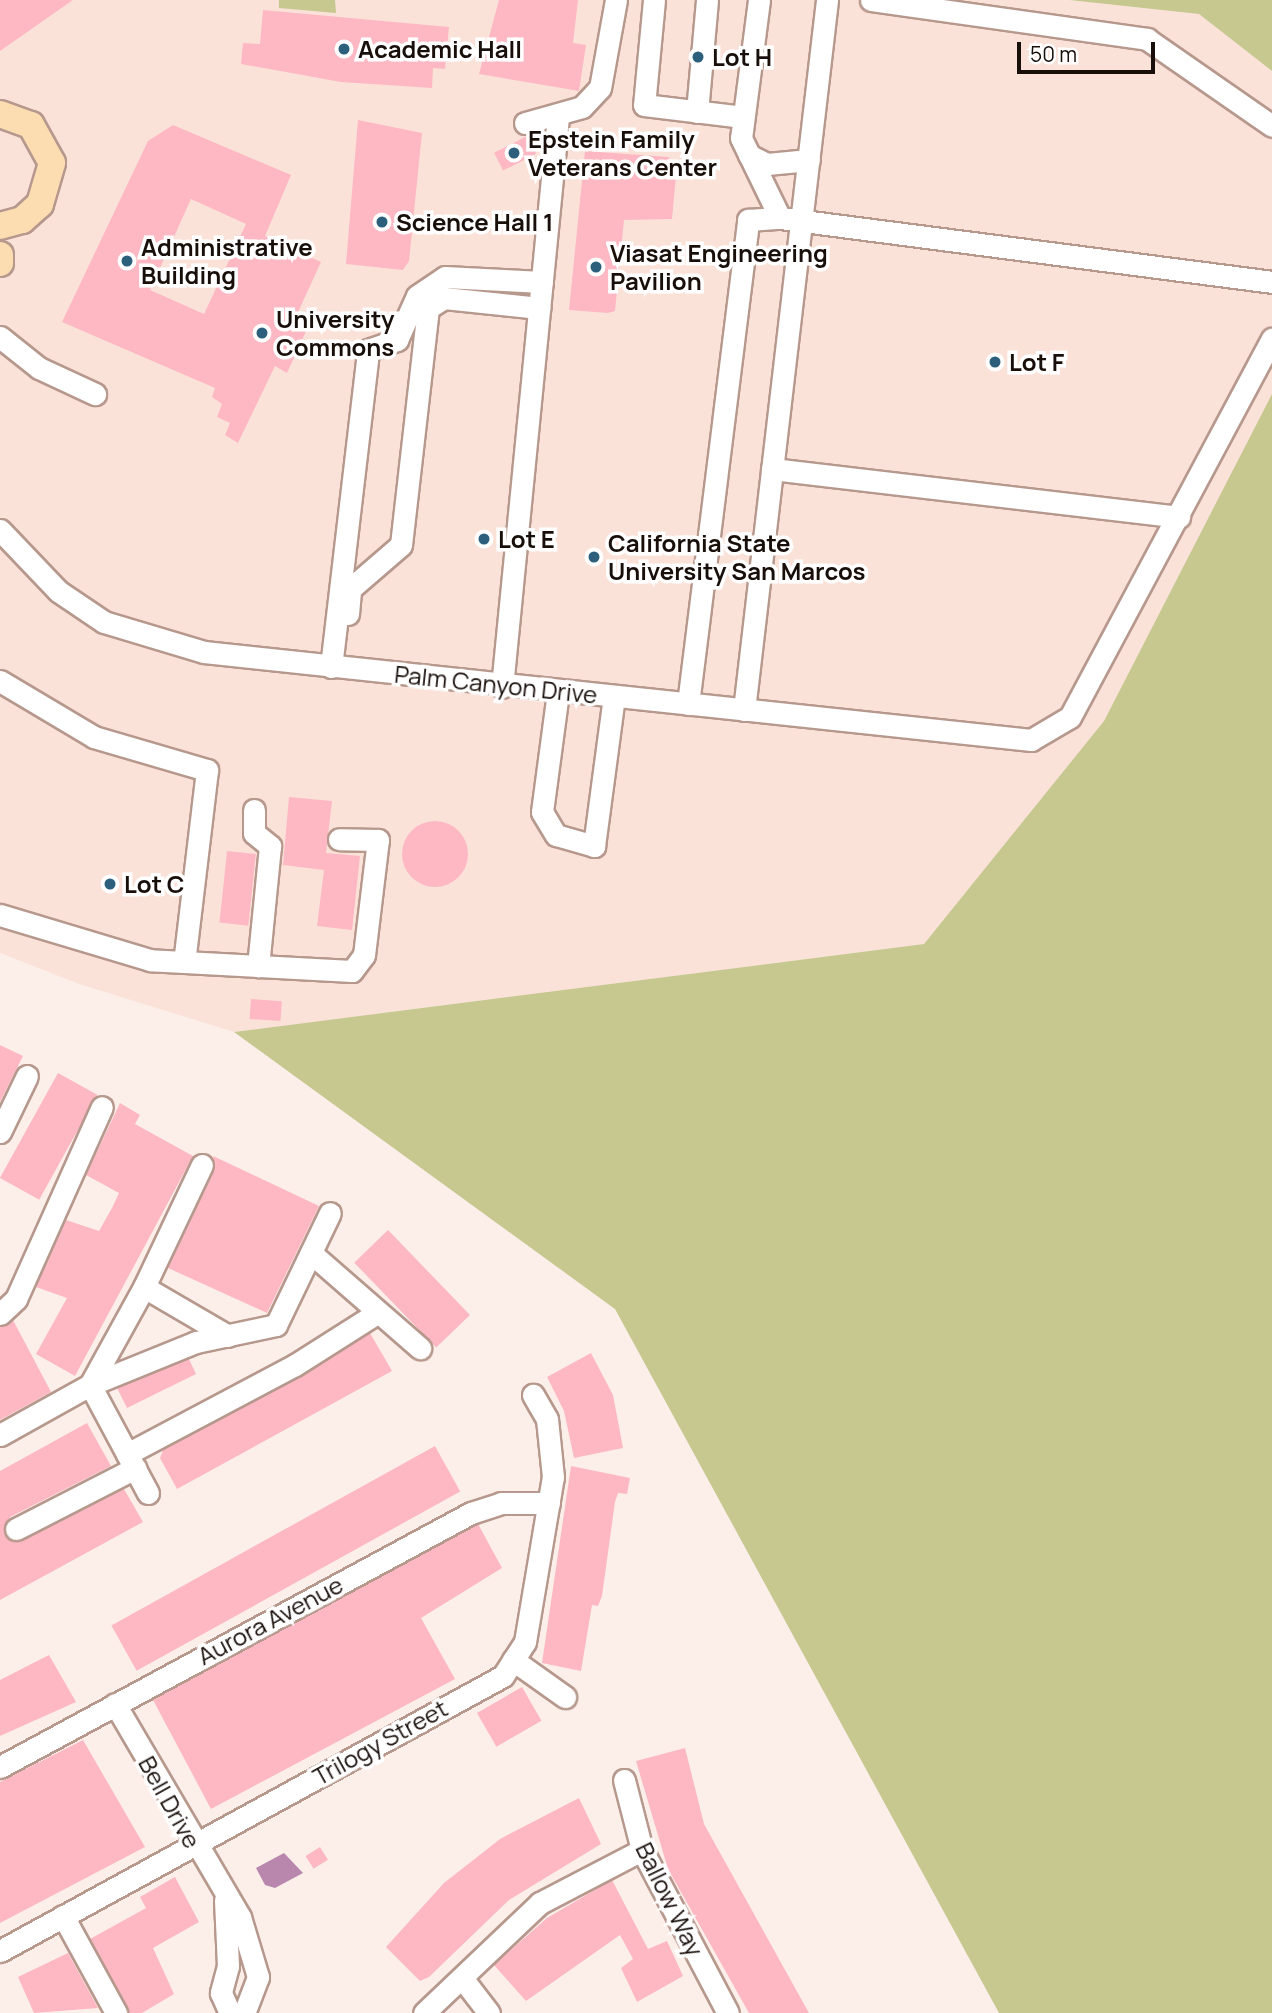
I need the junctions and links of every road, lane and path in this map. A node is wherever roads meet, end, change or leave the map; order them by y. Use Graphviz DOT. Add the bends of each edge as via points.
graph roads {
  1 [pos="616,0"];
  2 [pos="654,0"];
  3 [pos="707,0"];
  4 [pos="759,0"];
  5 [pos="827,0"];
  6 [pos="871,0"];
  7 [pos="697,112"];
  8 [pos="0,114"];
  9 [pos="558,117"];
  10 [pos="743,117"];
  11 [pos="525,123"];
  12 [pos="1272,126"];
  13 [pos="749,155"];
  14 [pos="809,160"];
  15 [pos="780,218"];
  16 [pos="801,225"];
  17 [pos="0,226"];
  18 [pos="0,255"];
  19 [pos="0,263"];
  20 [pos="542,282"];
  21 [pos="1272,282"];
  22 [pos="539,308"];
  23 [pos="0,337"];
  24 [pos="1272,338"];
  25 [pos="95,394"];
  26 [pos="772,469"];
  27 [pos="1179,517"];
  28 [pos="0,530"];
  29 [pos="337,668"];
  30 [pos="0,681"];
  31 [pos="502,687"];
  32 [pos="558,692"];
  33 [pos="614,697"];
  34 [pos="688,705"];
  35 [pos="744,710"];
  36 [pos="254,810"];
  37 [pos="339,839"];
  38 [pos="0,915"];
  39 [pos="184,962"];
  40 [pos="258,966"];
  41 [pos="27,1076"];
  42 [pos="102,1107"];
  43 [pos="0,1132"];
  44 [pos="202,1165"];
  45 [pos="330,1213"];
  46 [pos="311,1253"];
  47 [pos="144,1287"];
  48 [pos="377,1313"];
  49 [pos="0,1314"];
  50 [pos="228,1336"];
  51 [pos="420,1348"];
  52 [pos="90,1385"];
  53 [pos="533,1395"];
  54 [pos="0,1435"];
  55 [pos="131,1461"];
  56 [pos="149,1493"];
  57 [pos="549,1503"];
  58 [pos="16,1530"];
  59 [pos="513,1660"];
  60 [pos="565,1697"];
  61 [pos="115,1704"];
  62 [pos="0,1768"];
  63 [pos="624,1780"];
  64 [pos="194,1845"];
  65 [pos="642,1850"];
  66 [pos="225,1900"];
  67 [pos="63,1916"];
  68 [pos="0,1951"];
  69 [pos="254,1962"];
  70 [pos="228,1966"];
  71 [pos="462,1978"];
  72 [pos="721,2011"];
  73 [pos="116,2013"];
  74 [pos="230,2013"];
  75 [pos="244,2013"];
  76 [pos="424,2013"];
  77 [pos="489,2013"];
  1 -- 9 [label="street" via="600,89 582,107"];
  2 -- 7 [label="street" via="643,106"];
  3 -- 7 [label="street"];
  4 -- 10 [label="street"];
  5 -- 14 [label="street"];
  6 -- 12 [label="street" via="1147,39"];
  7 -- 10 [label="street"];
  8 -- 17 [label="main road" via="31,125 52,163 40,204 22,220"];
  9 -- 11 [label="street"];
  9 -- 20 [label="street"];
  10 -- 13 [label="street" via="741,138"];
  13 -- 14 [label="street" via="767,164"];
  13 -- 15 [label="street"];
  14 -- 16 [label="street"];
  15 -- 16 [label="street"];
  15 -- 34 [label="street" via="748,220"];
  16 -- 21 [label="street"];
  16 -- 26 [label="street"];
  18 -- 19 [label="main road"];
  20 -- 22 [label="street"];
  20 -- 29 [label="street" via="445,278 417,296 397,340 368,350"];
  22 -- 29 [label="street" via="444,298 422,316 401,545 350,589"];
  22 -- 31 [label="street"];
  23 -- 25 [label="street" via="39,368"];
  24 -- 27 [label="street"];
  26 -- 27 [label="street"];
  26 -- 35 [label="street"];
  27 -- 35 [label="street, Palm Canyon Drive" via="1070,717 1031,740"];
  28 -- 29 [label="street, Palm Canyon Drive" via="58,591 104,622 204,652"];
  29 -- 31 [label="street, Palm Canyon Drive"];
  30 -- 39 [label="street" via="94,737 207,770"];
  31 -- 32 [label="street, Palm Canyon Drive"];
  32 -- 33 [label="street, Palm Canyon Drive"];
  32 -- 33 [label="street" via="542,812 556,835 594,846"];
  33 -- 34 [label="street, Palm Canyon Drive"];
  34 -- 35 [label="street, Palm Canyon Drive"];
  36 -- 40 [label="street" via="254,833 270,846"];
  37 -- 40 [label="street" via="378,841 364,955 352,971"];
  38 -- 39 [label="street" via="150,960"];
  39 -- 40 [label="street"];
  41 -- 43 [label="street"];
  42 -- 49 [label="street" via="16,1299"];
  44 -- 47 [label="street"];
  45 -- 46 [label="street"];
  46 -- 48 [label="street"];
  46 -- 50 [label="street" via="276,1325"];
  47 -- 50 [label="street"];
  47 -- 52 [label="street"];
  48 -- 51 [label="street"];
  48 -- 55 [label="street"];
  50 -- 52 [label="street"];
  52 -- 54 [label="street"];
  52 -- 55 [label="street"];
  53 -- 57 [label="street, Trilogy Street" via="547,1419 553,1477"];
  55 -- 56 [label="street"];
  55 -- 58 [label="street"];
  57 -- 59 [label="street, Trilogy Street" via="525,1642"];
  57 -- 61 [label="street, Aurora Avenue" via="501,1503 471,1513"];
  59 -- 60 [label="street"];
  59 -- 64 [label="street, Trilogy Street" via="503,1676"];
  61 -- 62 [label="street, Aurora Avenue"];
  61 -- 64 [label="street, Bell Drive"];
  63 -- 65 [label="street, Ballow Way"];
  64 -- 66 [label="street, Bell Drive"];
  64 -- 67 [label="street, Trilogy Street"];
  65 -- 71 [label="street" via="540,1903"];
  65 -- 72 [label="street, Ballow Way"];
  66 -- 69 [label="street, Bell Drive" via="237,1909"];
  66 -- 70 [label="street, Bell Drive"];
  67 -- 68 [label="street, Trilogy Street"];
  67 -- 73 [label="street"];
  69 -- 70 [label="street"];
  69 -- 75 [label="street, Bell Drive" via="258,1977"];
  70 -- 74 [label="street, Bell Drive" via="221,1993"];
  71 -- 76 [label="street"];
  71 -- 77 [label="street"];
}
